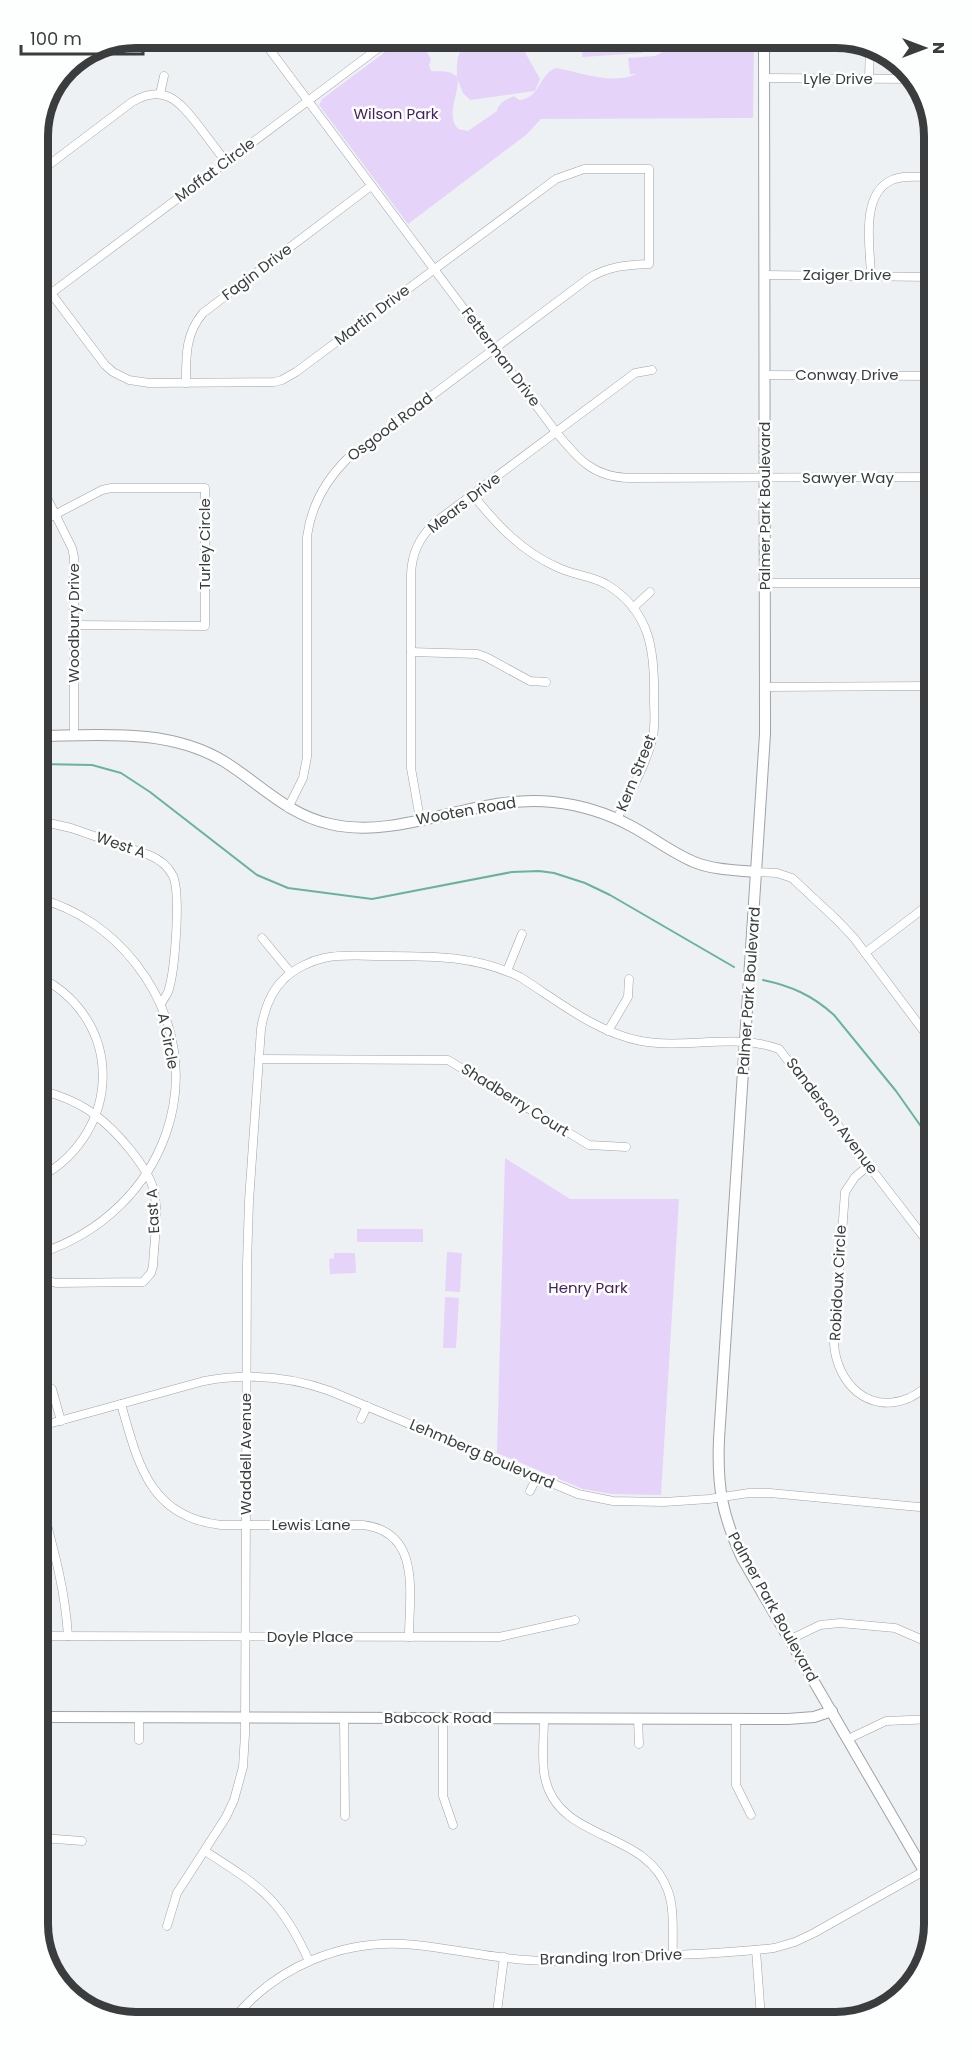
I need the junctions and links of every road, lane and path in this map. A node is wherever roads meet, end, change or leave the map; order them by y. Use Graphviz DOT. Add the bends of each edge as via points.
graph roads {
  1 [pos="269,48"];
  2 [pos="379,48"];
  3 [pos="764,48"];
  4 [pos="870,55"];
  5 [pos="164,76"];
  6 [pos="764,78"];
  7 [pos="869,78"];
  8 [pos="903,79"];
  9 [pos="160,94"];
  10 [pos="309,101"];
  11 [pos="226,162"];
  12 [pos="48,165"];
  13 [pos="924,177"];
  14 [pos="371,186"];
  15 [pos="649,230"];
  16 [pos="435,268"];
  17 [pos="765,275"];
  18 [pos="871,275"];
  19 [pos="924,277"];
  20 [pos="48,289"];
  21 [pos="51,293"];
  22 [pos="48,295"];
  23 [pos="494,349"];
  24 [pos="652,370"];
  25 [pos="765,375"];
  26 [pos="924,376"];
  27 [pos="186,383"];
  28 [pos="556,432"];
  29 [pos="924,477"];
  30 [pos="765,478"];
  31 [pos="473,495"];
  32 [pos="48,500"];
  33 [pos="55,514"];
  34 [pos="48,518"];
  35 [pos="765,582"];
  36 [pos="924,583"];
  37 [pos="650,592"];
  38 [pos="633,608"];
  39 [pos="74,625"];
  40 [pos="411,652"];
  41 [pos="546,682"];
  42 [pos="924,686"];
  43 [pos="766,687"];
  44 [pos="48,736"];
  45 [pos="74,736"];
  46 [pos="288,808"];
  47 [pos="420,819"];
  48 [pos="617,819"];
  49 [pos="48,822"];
  50 [pos="756,872"];
  51 [pos="48,902"];
  52 [pos="924,908"];
  53 [pos="522,934"];
  54 [pos="262,938"];
  55 [pos="865,953"];
  56 [pos="507,971"];
  57 [pos="291,973"];
  58 [pos="629,979"];
  59 [pos="48,982"];
  60 [pos="161,1004"];
  61 [pos="924,1025"];
  62 [pos="608,1031"];
  63 [pos="746,1043"];
  64 [pos="259,1059"];
  65 [pos="48,1093"];
  66 [pos="96,1115"];
  67 [pos="626,1147"];
  68 [pos="869,1166"];
  69 [pos="48,1172"];
  70 [pos="148,1173"];
  71 [pos="924,1237"];
  72 [pos="48,1250"];
  73 [pos="48,1281"];
  74 [pos="246,1376"];
  75 [pos="924,1388"];
  76 [pos="52,1389"];
  77 [pos="121,1404"];
  78 [pos="368,1406"];
  79 [pos="361,1419"];
  80 [pos="61,1421"];
  81 [pos="48,1424"];
  82 [pos="537,1478"];
  83 [pos="530,1491"];
  84 [pos="721,1497"];
  85 [pos="924,1507"];
  86 [pos="246,1525"];
  87 [pos="48,1539"];
  88 [pos="575,1620"];
  89 [pos="48,1636"];
  90 [pos="68,1636"];
  91 [pos="246,1636"];
  92 [pos="409,1637"];
  93 [pos="789,1640"];
  94 [pos="924,1640"];
  95 [pos="832,1711"];
  96 [pos="48,1717"];
  97 [pos="139,1717"];
  98 [pos="244,1717"];
  99 [pos="344,1718"];
  100 [pos="443,1718"];
  101 [pos="638,1718"];
  102 [pos="736,1718"];
  103 [pos="544,1719"];
  104 [pos="924,1719"];
  105 [pos="848,1739"];
  106 [pos="139,1740"];
  107 [pos="639,1744"];
  108 [pos="751,1815"];
  109 [pos="345,1816"];
  110 [pos="453,1825"];
  111 [pos="48,1838"];
  112 [pos="82,1841"];
  113 [pos="205,1851"];
  114 [pos="924,1871"];
  115 [pos="167,1926"];
  116 [pos="756,1950"];
  117 [pos="674,1955"];
  118 [pos="504,1957"];
  119 [pos="309,1960"];
  120 [pos="240,2012"];
  121 [pos="497,2012"];
  122 [pos="761,2012"];
  1 -- 10 [label="street, Fetterman Drive"];
  2 -- 10 [label="street, Moffat Circle"];
  3 -- 6 [label="main road, Palmer Park Boulevard"];
  4 -- 7 [label="street"];
  5 -- 9 [label="street"];
  6 -- 7 [label="street, Lyle Drive"];
  6 -- 17 [label="main road, Palmer Park Boulevard"];
  7 -- 8 [label="street, Lyle Drive"];
  9 -- 11 [label="street" via="179,102"];
  9 -- 12 [label="street" via="149,94 132,102"];
  10 -- 11 [label="street, Moffat Circle"];
  10 -- 14 [label="street, Fetterman Drive"];
  11 -- 21 [label="street, Moffat Circle"];
  13 -- 18 [label="street" via="891,180 876,194 870,213"];
  14 -- 16 [label="street, Fetterman Drive"];
  14 -- 27 [label="street, Fagin Drive" via="195,321 187,342"];
  15 -- 16 [label="street, Martin Drive" via="649,169 584,169 556,179"];
  15 -- 23 [label="street, Osgood Road" via="650,264 619,265 600,272"];
  16 -- 23 [label="street, Fetterman Drive"];
  16 -- 27 [label="street, Martin Drive" via="282,380"];
  17 -- 18 [label="street, Zaiger Drive"];
  17 -- 25 [label="main road, Palmer Park Boulevard"];
  18 -- 19 [label="street, Zaiger Drive"];
  20 -- 21 [label="street, Martin Drive"];
  21 -- 22 [label="street, Moffat Circle"];
  21 -- 27 [label="street, Martin Drive" via="113,372 137,382"];
  23 -- 28 [label="street, Fetterman Drive"];
  23 -- 46 [label="street, Osgood Road" via="347,459 319,495 307,537 306,768"];
  24 -- 28 [label="street, Mears Drive" via="635,374"];
  25 -- 26 [label="street, Conway Drive"];
  25 -- 30 [label="main road, Palmer Park Boulevard"];
  28 -- 30 [label="street, Fetterman Drive" via="580,460 611,476"];
  28 -- 31 [label="street, Mears Drive"];
  29 -- 30 [label="street, Sawyer Way"];
  30 -- 35 [label="main road, Palmer Park Boulevard"];
  31 -- 38 [label="street, Kern Street" via="496,524 532,554 560,569 604,583"];
  31 -- 40 [label="street, Mears Drive" via="434,524 415,549 411,574"];
  32 -- 33 [label="street, Woodbury Drive"];
  33 -- 34 [label="street"];
  33 -- 39 [label="street, Woodbury Drive" via="74,557"];
  33 -- 39 [label="street, Turley Circle" via="111,488 206,488 205,626"];
  35 -- 36 [label="street"];
  35 -- 43 [label="main road, Palmer Park Boulevard"];
  37 -- 38 [label="street"];
  38 -- 48 [label="street, Kern Street" via="646,629 653,652 654,728 650,747"];
  39 -- 45 [label="street, Woodbury Drive"];
  40 -- 41 [label="street" via="477,654 530,681"];
  40 -- 47 [label="street, Mears Drive" via="411,768"];
  42 -- 43 [label="street"];
  43 -- 50 [label="main road, Palmer Park Boulevard"];
  44 -- 45 [label="main road, Wooten Road"];
  45 -- 46 [label="main road, Wooten Road" via="140,736 194,746"];
  46 -- 47 [label="main road, Wooten Road" via="329,824 350,827 369,828"];
  47 -- 48 [label="main road, Wooten Road" via="534,800 572,804"];
  48 -- 50 [label="main road, Wooten Road" via="691,861 719,869"];
  49 -- 60 [label="street, West A" via="149,855 168,869 177,894 175,936 168,991"];
  50 -- 55 [label="street, Wooten Road" via="784,875 799,883"];
  50 -- 63 [label="main road, Palmer Park Boulevard"];
  51 -- 60 [label="street, A Circle" via="73,912 115,940 148,980"];
  52 -- 55 [label="street"];
  53 -- 56 [label="street"];
  54 -- 57 [label="street"];
  55 -- 61 [label="street, Wooten Road"];
  56 -- 57 [label="street, Sanderson Avenue" via="446,957 350,956 318,959"];
  56 -- 62 [label="street, Sanderson Avenue"];
  57 -- 64 [label="street, Waddell Avenue" via="266,1006"];
  58 -- 62 [label="street" via="628,997"];
  59 -- 66 [label="street" via="69,996 96,1038 103,1083"];
  60 -- 70 [label="street, A Circle" via="174,1057 174,1096 166,1134"];
  62 -- 63 [label="street, Sanderson Avenue" via="643,1042"];
  63 -- 68 [label="street, Sanderson Avenue" via="771,1046 784,1053"];
  63 -- 84 [label="main road, Palmer Park Boulevard" via="719,1439"];
  64 -- 67 [label="street, Shadberry Court" via="448,1060 589,1145"];
  64 -- 74 [label="street, Waddell Avenue" via="248,1219"];
  65 -- 66 [label="street, East A"];
  66 -- 69 [label="street" via="77,1148"];
  66 -- 70 [label="street, East A"];
  68 -- 71 [label="street, Sanderson Avenue"];
  68 -- 75 [label="street, Robidoux Circle" via="850,1184 843,1203 835,1357 851,1387 879,1401 910,1398"];
  70 -- 72 [label="street, A Circle" via="106,1220 77,1239"];
  70 -- 73 [label="street, East A" via="156,1215 153,1266 147,1279 135,1283"];
  74 -- 77 [label="street, Lehmberg Boulevard" via="204,1381"];
  74 -- 78 [label="street, Lehmberg Boulevard" via="296,1380"];
  74 -- 86 [label="street, Waddell Avenue"];
  76 -- 80 [label="street"];
  77 -- 80 [label="street, Lehmberg Boulevard"];
  77 -- 86 [label="street, Lewis Lane" via="141,1470 162,1500 199,1522"];
  78 -- 79 [label="street"];
  78 -- 82 [label="street, Lehmberg Boulevard"];
  80 -- 81 [label="street, Lehmberg Boulevard"];
  82 -- 83 [label="street"];
  82 -- 84 [label="street, Lehmberg Boulevard" via="606,1500 664,1502"];
  84 -- 85 [label="street, Lehmberg Boulevard" via="770,1493"];
  84 -- 93 [label="main road, Palmer Park Boulevard" via="742,1558"];
  86 -- 91 [label="street, Waddell Avenue"];
  86 -- 92 [label="street, Lewis Lane" via="363,1525 389,1535 402,1547 409,1568"];
  87 -- 90 [label="street" via="64,1590"];
  88 -- 92 [label="street, Doyle Place" via="499,1637"];
  89 -- 90 [label="street, Doyle Place"];
  90 -- 91 [label="street, Doyle Place"];
  91 -- 92 [label="street, Doyle Place"];
  91 -- 98 [label="street, Waddell Avenue"];
  93 -- 94 [label="street" via="810,1629 840,1623 896,1628"];
  93 -- 95 [label="main road, Palmer Park Boulevard"];
  95 -- 102 [label="main road, Babcock Road" via="795,1719"];
  95 -- 105 [label="main road, Palmer Park Boulevard"];
  96 -- 97 [label="main road, Babcock Road"];
  97 -- 98 [label="main road, Babcock Road"];
  97 -- 106 [label="street"];
  98 -- 99 [label="main road, Babcock Road"];
  98 -- 113 [label="street, Waddell Avenue" via="240,1783 226,1817"];
  99 -- 100 [label="main road, Babcock Road"];
  99 -- 109 [label="street"];
  100 -- 103 [label="main road, Babcock Road"];
  100 -- 110 [label="street" via="443,1797"];
  101 -- 102 [label="main road, Babcock Road"];
  101 -- 103 [label="main road, Babcock Road"];
  101 -- 107 [label="street"];
  102 -- 108 [label="street" via="736,1785"];
  103 -- 117 [label="street" via="545,1779 556,1803 576,1822 633,1849 657,1870 668,1892"];
  104 -- 105 [label="street" via="886,1721"];
  105 -- 114 [label="main road, Palmer Park Boulevard"];
  111 -- 112 [label="street"];
  113 -- 115 [label="street, Waddell Avenue" via="177,1893"];
  113 -- 119 [label="street" via="253,1882 276,1904 296,1932"];
  114 -- 116 [label="street, Branding Iron Drive" via="814,1933 785,1946"];
  116 -- 117 [label="street, Branding Iron Drive"];
  116 -- 122 [label="street"];
  117 -- 118 [label="street, Branding Iron Drive" via="550,1961"];
  118 -- 119 [label="street, Branding Iron Drive" via="395,1944 342,1949"];
  118 -- 121 [label="street"];
  119 -- 120 [label="street, Branding Iron Drive" via="260,1991"];
}
